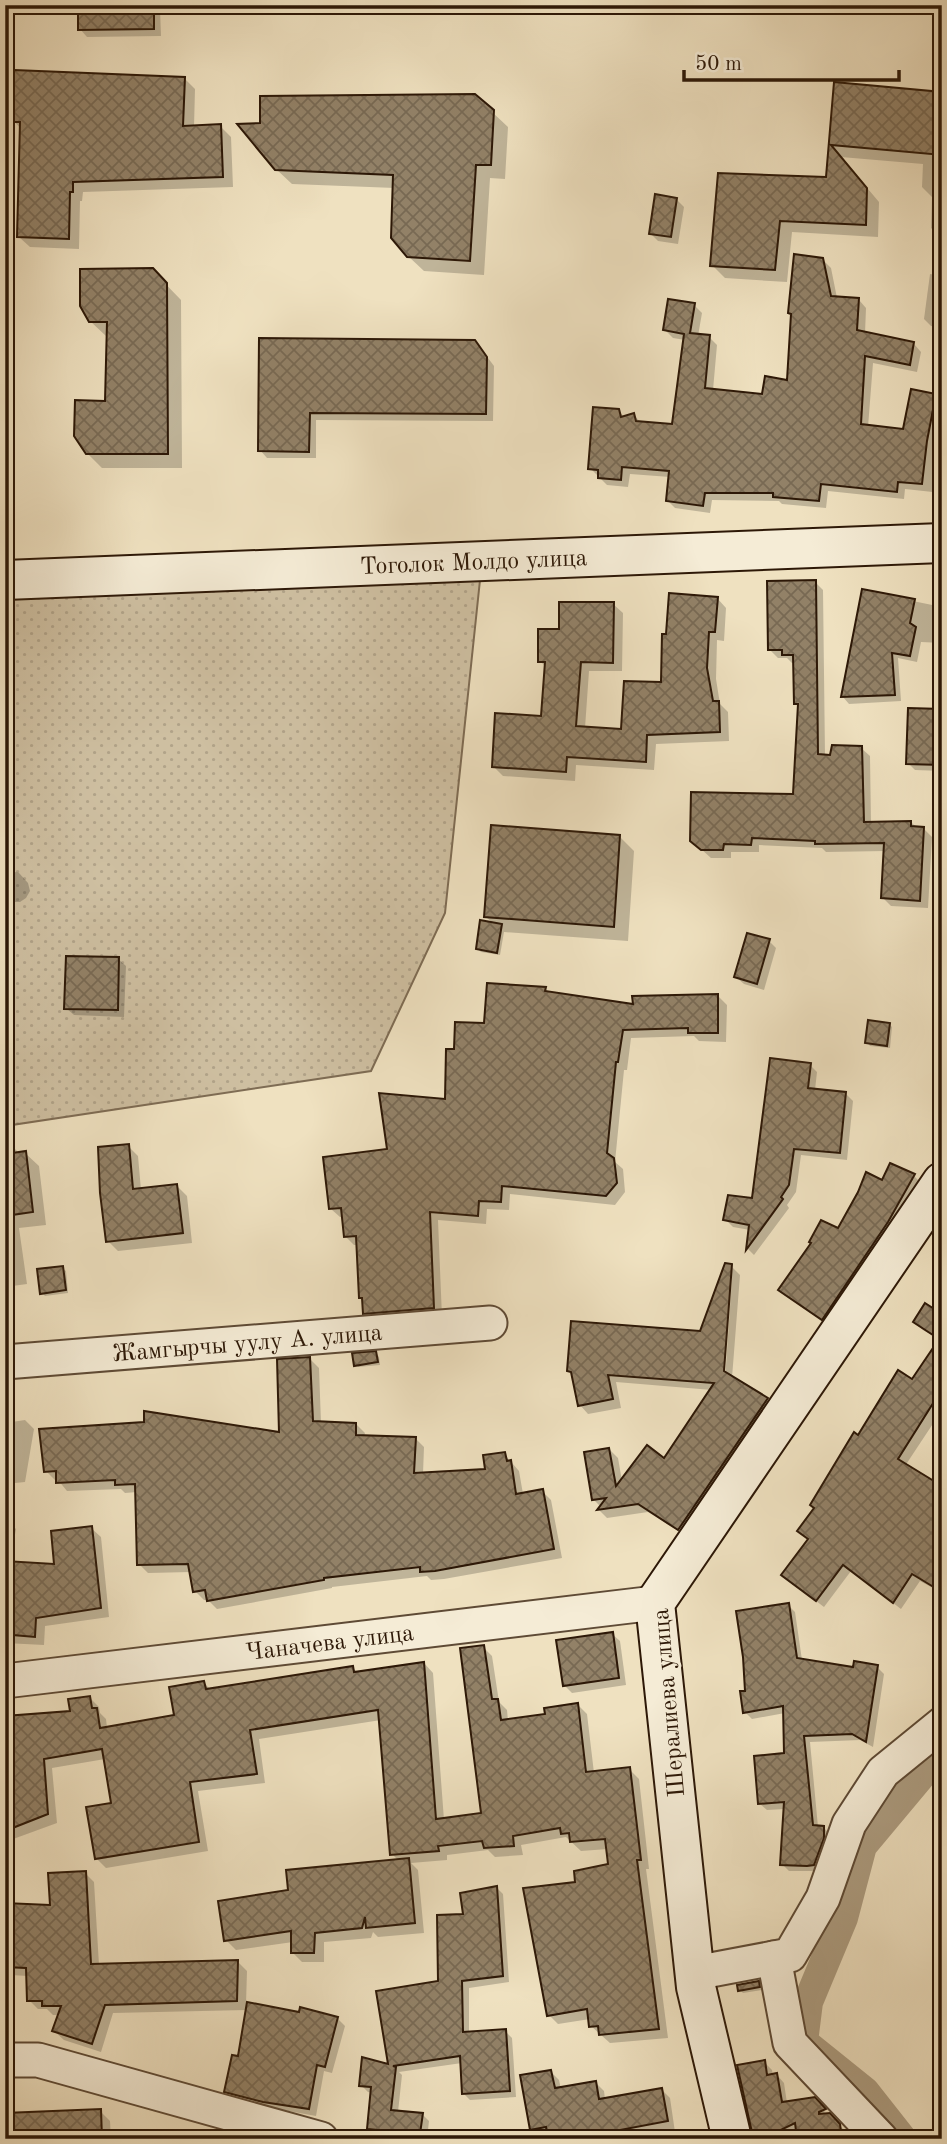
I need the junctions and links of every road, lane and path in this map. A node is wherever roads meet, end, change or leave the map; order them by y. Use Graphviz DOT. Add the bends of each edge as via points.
graph roads {
  1 [pos="942,543"];
  2 [pos="5,580"];
  3 [pos="942,1182"];
  4 [pos="491,1323"];
  5 [pos="5,1362"];
  6 [pos="655,1603"];
  7 [pos="5,1681"];
  8 [pos="942,1724"];
  9 [pos="774,1958"];
  10 [pos="695,1973"];
  11 [pos="5,2060"];
  12 [pos="321,2139"];
  13 [pos="732,2139"];
  14 [pos="881,2139"];
  1 -- 2 [label="street, Тоголок Молдо улица"];
  3 -- 6 [label="street, Шералиева улица"];
  4 -- 5 [label="street, Жамгырчы уулу А. улица"];
  6 -- 7 [label="street, Чаначева улица"];
  6 -- 10 [label="street, Шералиева улица"];
  8 -- 9 [label="street" via="883,1772 849,1824 823,1898 790,1955"];
  9 -- 10 [label="street"];
  9 -- 14 [label="street" via="790,2043"];
  10 -- 13 [label="street, Шералиева улица"];
  11 -- 12 [label="street" via="38,2060"];
}
